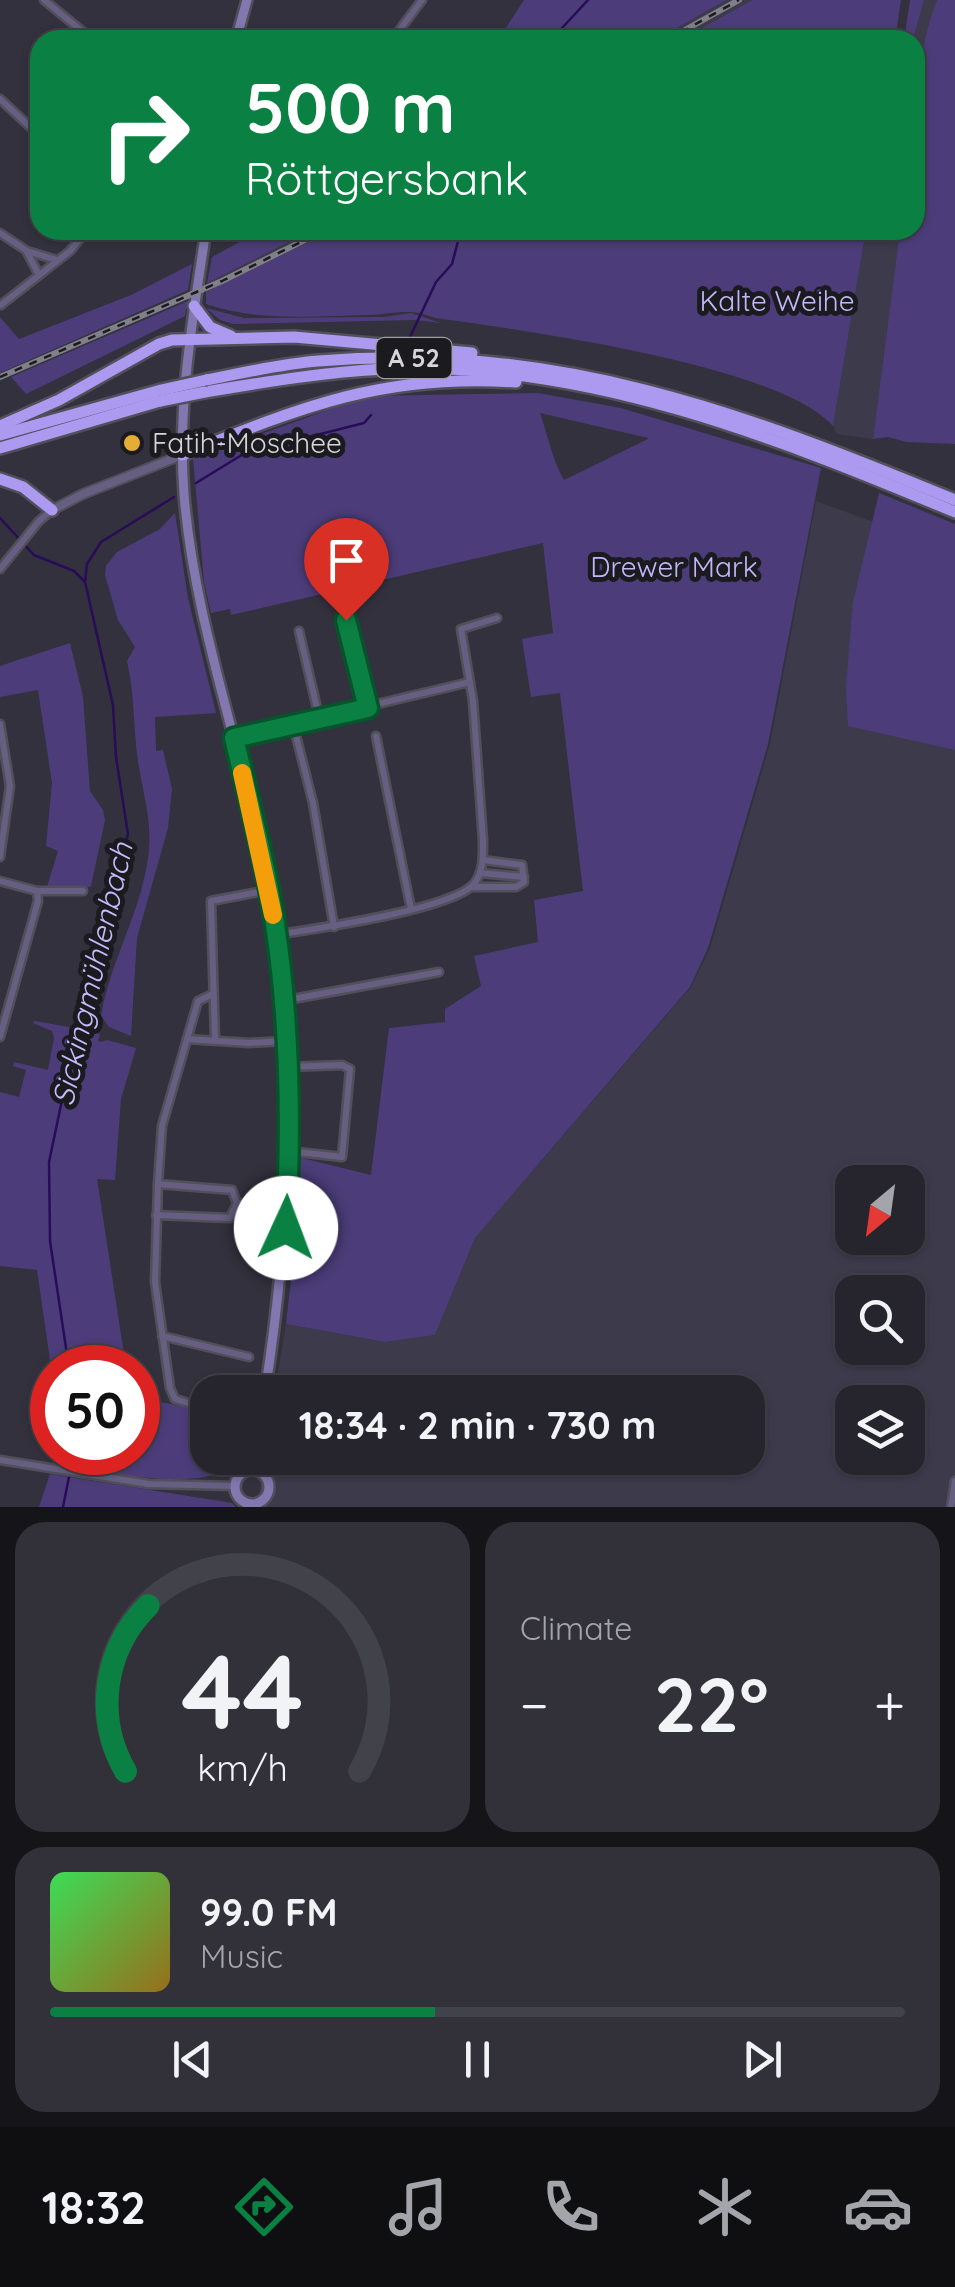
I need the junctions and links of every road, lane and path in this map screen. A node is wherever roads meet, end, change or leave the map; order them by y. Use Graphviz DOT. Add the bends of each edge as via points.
graph roads {
  1 [pos="44,0"];
  2 [pos="247,0"];
  3 [pos="422,0"];
  4 [pos="81,30"];
  5 [pos="239,30"];
  6 [pos="400,30"];
  7 [pos="0,99"];
  8 [pos="30,127"];
  9 [pos="0,233"];
  10 [pos="77,240"];
  11 [pos="204,240"];
  12 [pos="27,251"];
  13 [pos="58,260"];
  14 [pos="39,275"];
  15 [pos="1,305"];
  16 [pos="194,306"];
  17 [pos="235,337"];
  18 [pos="190,339"];
  19 [pos="545,380"];
  20 [pos="622,383"];
  21 [pos="205,386"];
  22 [pos="160,395"];
  23 [pos="0,426"];
  24 [pos="0,435"];
  25 [pos="0,448"];
  26 [pos="829,454"];
  27 [pos="182,456"];
  28 [pos="873,472"];
  29 [pos="0,479"];
  30 [pos="955,500"];
  31 [pos="52,510"];
  32 [pos="955,512"];
  33 [pos="0,569"];
  34 [pos="497,618"];
  35 [pos="346,620"];
  36 [pos="299,631"];
  37 [pos="470,682"];
  38 [pos="368,708"];
  39 [pos="320,717"];
  40 [pos="0,724"];
  41 [pos="293,724"];
  42 [pos="376,736"];
  43 [pos="234,738"];
  44 [pos="0,857"];
  45 [pos="483,860"];
  46 [pos="480,873"];
  47 [pos="524,877"];
  48 [pos="0,881"];
  49 [pos="472,887"];
  50 [pos="269,890"];
  51 [pos="36,891"];
  52 [pos="83,891"];
  53 [pos="411,909"];
  54 [pos="334,927"];
  55 [pos="275,934"];
  56 [pos="439,972"];
  57 [pos="213,994"];
  58 [pos="282,1001"];
  59 [pos="0,1037"];
  60 [pos="187,1039"];
  61 [pos="215,1040"];
  62 [pos="285,1041"];
  63 [pos="287,1067"];
  64 [pos="289,1151"];
  65 [pos="158,1184"];
  66 [pos="237,1203"];
  67 [pos="287,1206"];
  68 [pos="156,1214"];
  69 [pos="162,1336"];
  70 [pos="249,1357"];
  71 [pos="267,1375"];
  72 [pos="190,1404"];
  73 [pos="0,1460"];
  74 [pos="241,1475"];
  75 [pos="262,1475"];
  76 [pos="955,1482"];
  77 [pos="235,1486"];
  78 [pos="250,1506"];
  79 [pos="951,1507"];
  1 -- 4 [label="street"];
  2 -- 5 [label="main road"];
  3 -- 6 [label="street"];
  7 -- 8 [label="street"];
  9 -- 12 [label="street"];
  10 -- 13 [label="street"];
  11 -- 16 [label="main road"];
  12 -- 13 [label="street"];
  12 -- 14 [label="street"];
  13 -- 14 [label="street"];
  14 -- 15 [label="street"];
  16 -- 17 [label="highway" via="210,327"];
  16 -- 18 [label="main road"];
  17 -- 18 [label="highway"];
  17 -- 20 [label="highway" via="523,359 599,372"];
  18 -- 23 [label="highway" via="159,344"];
  18 -- 27 [label="main road"];
  19 -- 21 [label="highway, A 52" via="388,368"];
  19 -- 26 [label="highway, A 52"];
  19 -- 27 [label="highway" via="442,380 349,394"];
  20 -- 21 [label="highway, A 52" via="541,367 428,358 314,362"];
  20 -- 26 [label="highway, A 52" via="724,410"];
  21 -- 22 [label="highway, A 52, bridge"];
  22 -- 24 [label="highway, A 52"];
  22 -- 25 [label="highway, A 52"];
  26 -- 28 [label="highway, A 52"];
  27 -- 31 [label="street"];
  27 -- 43 [label="main road" via="195,580"];
  28 -- 30 [label="highway, A 52"];
  28 -- 32 [label="highway, A 52"];
  29 -- 31 [label="highway"];
  31 -- 33 [label="street"];
  34 -- 37 [label="street" via="461,629"];
  35 -- 38 [label="street"];
  36 -- 39 [label="street"];
  37 -- 38 [label="street"];
  37 -- 45 [label="street"];
  38 -- 39 [label="street"];
  39 -- 41 [label="street"];
  40 -- 44 [label="street" via="10,786"];
  41 -- 43 [label="street"];
  41 -- 54 [label="street"];
  42 -- 53 [label="street"];
  43 -- 50 [label="main road"];
  45 -- 46 [label="street"];
  45 -- 47 [label="street" via="517,862"];
  46 -- 47 [label="street"];
  46 -- 49 [label="street"];
  47 -- 49 [label="street" via="516,888"];
  48 -- 51 [label="street"];
  49 -- 53 [label="street"];
  50 -- 55 [label="main road"];
  50 -- 57 [label="street" via="211,901"];
  51 -- 52 [label="street"];
  51 -- 59 [label="street"];
  53 -- 54 [label="street"];
  54 -- 55 [label="street"];
  55 -- 58 [label="main road"];
  56 -- 58 [label="street"];
  57 -- 60 [label="street" via="198,1000"];
  57 -- 61 [label="street"];
  58 -- 62 [label="main road"];
  60 -- 61 [label="street"];
  60 -- 65 [label="street" via="162,1126"];
  61 -- 62 [label="street"];
  62 -- 63 [label="main road"];
  63 -- 64 [label="main road"];
  63 -- 64 [label="street" via="350,1069 342,1156"];
  64 -- 67 [label="main road"];
  65 -- 66 [label="street" via="232,1190"];
  65 -- 68 [label="street"];
  66 -- 67 [label="street"];
  66 -- 68 [label="street" via="230,1218"];
  67 -- 71 [label="main road"];
  68 -- 69 [label="street"];
  69 -- 70 [label="street"];
  69 -- 72 [label="street" via="174,1399"];
  73 -- 77 [label="street" via="149,1484"];
  74 -- 77 [label="main road"];
  75 -- 78 [label="main road" via="268,1489"];
  76 -- 79 [label="street"];
  77 -- 78 [label="main road"];
}
